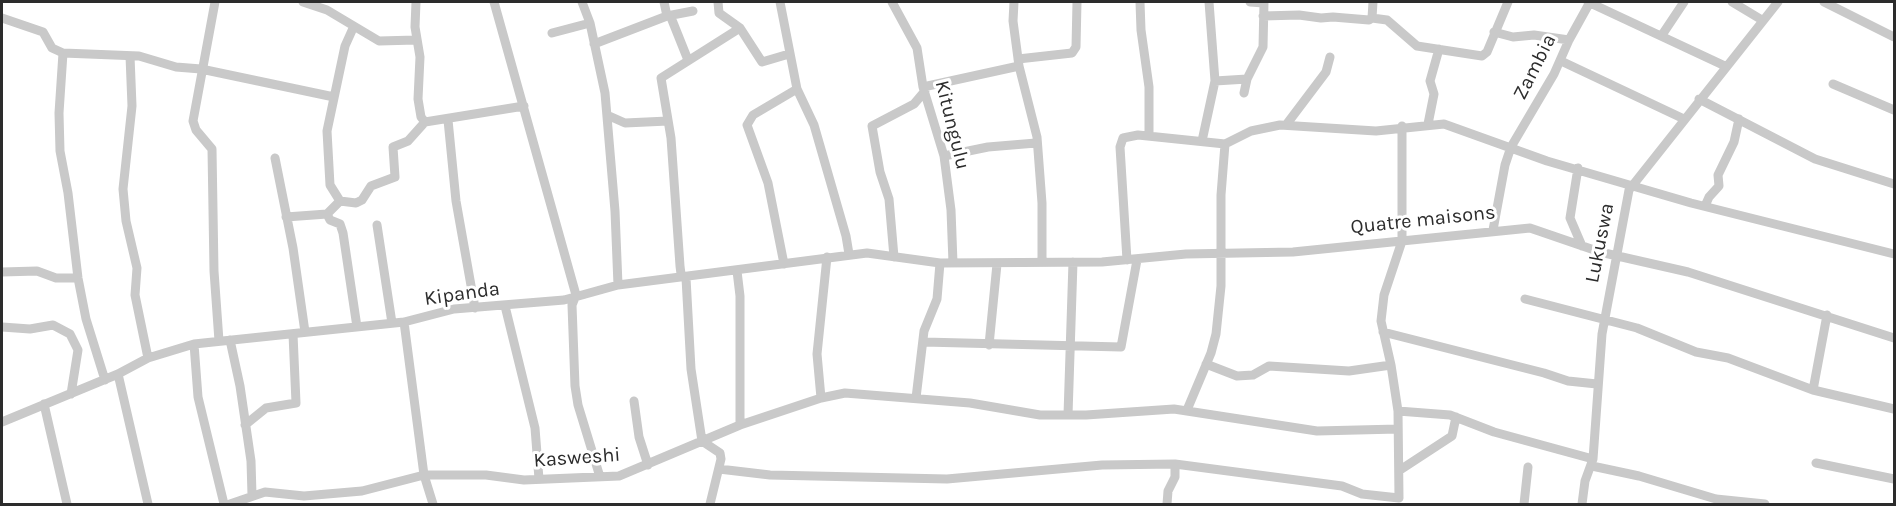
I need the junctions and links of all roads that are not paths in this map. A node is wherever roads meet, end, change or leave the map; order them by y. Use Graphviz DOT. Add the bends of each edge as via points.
graph roads {
  1 [pos="215,2"];
  2 [pos="303,2"];
  3 [pos="416,2"];
  4 [pos="494,2"];
  5 [pos="582,2"];
  6 [pos="664,2"];
  7 [pos="718,2"];
  8 [pos="780,2"];
  9 [pos="892,2"];
  10 [pos="1014,2"];
  11 [pos="1077,2"];
  12 [pos="1140,2"];
  13 [pos="1209,2"];
  14 [pos="1250,2"];
  15 [pos="1264,2"];
  16 [pos="1373,2"];
  17 [pos="1508,2"];
  18 [pos="1589,2"];
  19 [pos="1684,2"];
  20 [pos="1732,2"];
  21 [pos="1778,2"];
  22 [pos="1824,2"];
  23 [pos="693,11"];
  24 [pos="668,15"];
  25 [pos="1263,16"];
  26 [pos="2,18"];
  27 [pos="1372,18"];
  28 [pos="1762,20"];
  29 [pos="590,23"];
  30 [pos="354,26"];
  31 [pos="740,28"];
  32 [pos="1494,32"];
  33 [pos="552,33"];
  34 [pos="1662,35"];
  35 [pos="1894,37"];
  36 [pos="416,40"];
  37 [pos="1569,40"];
  38 [pos="594,44"];
  39 [pos="1439,49"];
  40 [pos="63,53"];
  41 [pos="789,54"];
  42 [pos="130,56"];
  43 [pos="1330,57"];
  44 [pos="688,60"];
  45 [pos="1561,61"];
  46 [pos="1018,63"];
  47 [pos="1725,66"];
  48 [pos="201,69"];
  49 [pos="1247,79"];
  50 [pos="1215,81"];
  51 [pos="1833,84"];
  52 [pos="797,89"];
  53 [pos="924,89"];
  54 [pos="1244,93"];
  55 [pos="334,97"];
  56 [pos="1699,99"];
  57 [pos="524,106"];
  58 [pos="1894,110"];
  59 [pos="607,115"];
  60 [pos="1684,119"];
  61 [pos="1739,119"];
  62 [pos="448,120"];
  63 [pos="668,121"];
  64 [pos="425,122"];
  65 [pos="1428,124"];
  66 [pos="1286,126"];
  67 [pos="1402,126"];
  68 [pos="1149,136"];
  69 [pos="1202,141"];
  70 [pos="1036,143"];
  71 [pos="1225,144"];
  72 [pos="1511,147"];
  73 [pos="944,156"];
  74 [pos="275,158"];
  75 [pos="1578,168"];
  76 [pos="1894,184"];
  77 [pos="1631,185"];
  78 [pos="340,201"];
  79 [pos="1706,206"];
  80 [pos="327,214"];
  81 [pos="286,218"];
  82 [pos="377,225"];
  83 [pos="1493,230"];
  84 [pos="1402,241"];
  85 [pos="1582,246"];
  86 [pos="849,254"];
  87 [pos="1219,254"];
  88 [pos="1894,254"];
  89 [pos="1615,255"];
  90 [pos="827,257"];
  91 [pos="894,257"];
  92 [pos="1132,260"];
  93 [pos="1042,262"];
  94 [pos="1073,262"];
  95 [pos="940,263"];
  96 [pos="953,263"];
  97 [pos="1011,263"];
  98 [pos="784,264"];
  99 [pos="997,264"];
  100 [pos="737,271"];
  101 [pos="2,272"];
  102 [pos="78,278"];
  103 [pos="686,278"];
  104 [pos="995,283"];
  105 [pos="618,285"];
  106 [pos="576,295"];
  107 [pos="1525,299"];
  108 [pos="505,306"];
  109 [pos="475,308"];
  110 [pos="1827,315"];
  111 [pos="1604,320"];
  112 [pos="404,322"];
  113 [pos="392,324"];
  114 [pos="2,327"];
  115 [pos="357,327"];
  116 [pos="305,332"];
  117 [pos="1383,332"];
  118 [pos="293,334"];
  119 [pos="1894,338"];
  120 [pos="230,340"];
  121 [pos="219,341"];
  122 [pos="924,342"];
  123 [pos="194,344"];
  124 [pos="989,345"];
  125 [pos="1072,348"];
  126 [pos="148,358"];
  127 [pos="1206,364"];
  128 [pos="1391,365"];
  129 [pos="118,374"];
  130 [pos="105,380"];
  131 [pos="1597,384"];
  132 [pos="1813,390"];
  133 [pos="71,394"];
  134 [pos="821,398"];
  135 [pos="916,398"];
  136 [pos="634,401"];
  137 [pos="44,404"];
  138 [pos="1187,410"];
  139 [pos="1894,410"];
  140 [pos="1398,411"];
  141 [pos="1068,415"];
  142 [pos="1456,417"];
  143 [pos="2,422"];
  144 [pos="245,425"];
  145 [pos="740,425"];
  146 [pos="1398,429"];
  147 [pos="721,432"];
  148 [pos="702,441"];
  149 [pos="720,453"];
  150 [pos="1593,463"];
  151 [pos="1816,463"];
  152 [pos="648,465"];
  153 [pos="1175,465"];
  154 [pos="1527,467"];
  155 [pos="719,469"];
  156 [pos="1400,470"];
  157 [pos="424,475"];
  158 [pos="600,477"];
  159 [pos="539,479"];
  160 [pos="1894,479"];
  161 [pos="1694,493"];
  162 [pos="252,495"];
  163 [pos="67,504"];
  164 [pos="148,504"];
  165 [pos="224,504"];
  166 [pos="230,504"];
  167 [pos="433,504"];
  168 [pos="710,504"];
  169 [pos="1167,504"];
  170 [pos="1524,504"];
  171 [pos="1582,504"];
  172 [pos="1692,504"];
  173 [pos="1765,504"];
  1 -- 48 [label="street"];
  2 -- 30 [label="street"];
  3 -- 36 [label="street"];
  4 -- 57 [label="street"];
  5 -- 29 [label="street"];
  6 -- 24 [label="street"];
  7 -- 31 [label="street" via="719,13"];
  8 -- 41 [label="street"];
  9 -- 53 [label="street, Kitungulu" via="917,48"];
  10 -- 46 [label="street"];
  11 -- 46 [label="street" via="1076,46 1072,53"];
  12 -- 68 [label="street" via="1149,87"];
  13 -- 50 [label="street"];
  14 -- 15 [label="street"];
  15 -- 25 [label="street"];
  16 -- 27 [label="street"];
  17 -- 32 [label="street"];
  18 -- 34 [label="street"];
  18 -- 37 [label="street, Zambia"];
  19 -- 34 [label="street"];
  20 -- 28 [label="street"];
  21 -- 28 [label="street, Lukuswa"];
  22 -- 35 [label="street"];
  23 -- 24 [label="street"];
  24 -- 38 [label="street"];
  24 -- 44 [label="street"];
  25 -- 27 [label="street"];
  25 -- 49 [label="street" via="1262,52"];
  26 -- 40 [label="street" via="43,32 52,48"];
  27 -- 39 [label="street" via="1387,20 1417,46"];
  28 -- 47 [label="street, Lukuswa"];
  29 -- 33 [label="street"];
  29 -- 38 [label="street"];
  30 -- 36 [label="street" via="380,42"];
  30 -- 55 [label="street" via="345,46"];
  31 -- 41 [label="street" via="762,62"];
  31 -- 44 [label="street"];
  32 -- 37 [label="street"];
  32 -- 39 [label="street" via="1482,56"];
  34 -- 47 [label="street"];
  36 -- 64 [label="street" via="420,57 418,99"];
  37 -- 45 [label="street, Zambia"];
  38 -- 59 [label="street"];
  39 -- 65 [label="street" via="1430,81 1434,94"];
  40 -- 42 [label="street"];
  40 -- 102 [label="street" via="60,151"];
  41 -- 52 [label="street"];
  42 -- 48 [label="street"];
  42 -- 126 [label="street" via="132,106 123,189 137,268 135,296"];
  43 -- 66 [label="street" via="1326,72"];
  44 -- 63 [label="street" via="661,78"];
  45 -- 60 [label="street"];
  45 -- 72 [label="street, Zambia"];
  46 -- 53 [label="street"];
  46 -- 70 [label="street"];
  47 -- 56 [label="street, Lukuswa"];
  48 -- 55 [label="street"];
  48 -- 121 [label="street" via="193,121 212,149"];
  49 -- 50 [label="street"];
  49 -- 54 [label="street"];
  50 -- 69 [label="street"];
  51 -- 58 [label="street"];
  52 -- 86 [label="street" via="816,134"];
  52 -- 98 [label="street" via="753,115 747,125 768,183"];
  53 -- 73 [label="street, Kitungulu"];
  53 -- 91 [label="street" via="914,104 872,126 889,199"];
  55 -- 78 [label="street" via="327,131 328,171 332,192"];
  56 -- 60 [label="street, Lukuswa"];
  56 -- 61 [label="street"];
  57 -- 62 [label="street"];
  57 -- 106 [label="street"];
  59 -- 63 [label="street" via="625,123"];
  59 -- 105 [label="street"];
  60 -- 77 [label="street, Lukuswa"];
  61 -- 76 [label="street" via="1815,159"];
  61 -- 79 [label="street" via="1734,142 1718,175 1719,186"];
  62 -- 64 [label="street"];
  62 -- 109 [label="street" via="456,201"];
  63 -- 103 [label="street" via="681,270"];
  64 -- 78 [label="street" via="408,141 393,147 395,177 371,186 356,203"];
  65 -- 67 [label="street"];
  65 -- 72 [label="street" via="1450,125"];
  66 -- 67 [label="street" via="1376,131"];
  66 -- 71 [label="street" via="1259,128"];
  67 -- 84 [label="street"];
  68 -- 69 [label="street"];
  68 -- 92 [label="street" via="1131,135 1121,141"];
  69 -- 71 [label="street"];
  70 -- 73 [label="street"];
  70 -- 93 [label="street"];
  71 -- 87 [label="street"];
  72 -- 75 [label="street"];
  72 -- 83 [label="street, Zambia"];
  73 -- 96 [label="street, Kitungulu"];
  74 -- 81 [label="street"];
  75 -- 77 [label="street"];
  75 -- 85 [label="street" via="1570,218"];
  77 -- 79 [label="street"];
  77 -- 89 [label="street, Lukuswa"];
  78 -- 80 [label="street"];
  79 -- 88 [label="street"];
  80 -- 81 [label="street"];
  80 -- 115 [label="street" via="340,224 343,232"];
  81 -- 116 [label="street"];
  82 -- 113 [label="street"];
  83 -- 84 [label="street, Quatre maisons"];
  83 -- 85 [label="street, Quatre maisons" via="1530,228"];
  84 -- 87 [label="street, Quatre maisons" via="1293,252"];
  84 -- 117 [label="street" via="1384,295"];
  85 -- 89 [label="street, Quatre maisons"];
  86 -- 90 [label="street, Kipanda"];
  86 -- 91 [label="street, Kipanda" via="880,253"];
  87 -- 92 [label="street, Quatre maisons"];
  87 -- 127 [label="street" via="1216,334"];
  89 -- 110 [label="street, Quatre maisons" via="1688,272"];
  89 -- 111 [label="street, Lukuswa"];
  90 -- 98 [label="street, Kipanda"];
  90 -- 134 [label="street" via="816,354"];
  91 -- 95 [label="street, Kipanda"];
  92 -- 94 [label="street, Quatre maisons"];
  92 -- 125 [label="street" via="1121,347"];
  93 -- 94 [label="street, Quatre maisons"];
  93 -- 97 [label="street, Quatre maisons"];
  94 -- 125 [label="street"];
  95 -- 96 [label="street, Quatre maisons"];
  95 -- 122 [label="street" via="937,299 924,331"];
  96 -- 99 [label="street, Quatre maisons"];
  97 -- 99 [label="street, Quatre maisons"];
  97 -- 104 [label="street"];
  98 -- 100 [label="street, Kipanda"];
  99 -- 104 [label="street"];
  100 -- 103 [label="street, Kipanda"];
  100 -- 145 [label="street"];
  101 -- 102 [label="street" via="37,271 56,278"];
  102 -- 130 [label="street"];
  103 -- 105 [label="street, Kipanda"];
  103 -- 148 [label="street" via="691,369"];
  104 -- 124 [label="street"];
  105 -- 106 [label="street, Kipanda"];
  106 -- 108 [label="street, Kipanda" via="564,300"];
  106 -- 158 [label="street" via="572,305 575,386"];
  107 -- 111 [label="street"];
  108 -- 109 [label="street, Kipanda"];
  108 -- 159 [label="street" via="535,428"];
  109 -- 112 [label="street, Kipanda" via="454,309"];
  110 -- 119 [label="street, Quatre maisons"];
  110 -- 132 [label="street"];
  111 -- 131 [label="street, Lukuswa"];
  111 -- 132 [label="street" via="1637,328 1696,352 1744,363"];
  112 -- 113 [label="street, Kipanda"];
  112 -- 157 [label="street"];
  113 -- 115 [label="street, Kipanda"];
  114 -- 133 [label="street" via="30,329 53,325 70,334 78,350"];
  115 -- 116 [label="street, Kipanda"];
  116 -- 118 [label="street, Kipanda"];
  117 -- 128 [label="street"];
  117 -- 131 [label="street" via="1568,381"];
  118 -- 120 [label="street, Kipanda"];
  118 -- 144 [label="street" via="296,403 266,408"];
  120 -- 121 [label="street, Kipanda"];
  120 -- 144 [label="street"];
  121 -- 123 [label="street, Kipanda"];
  122 -- 124 [label="street"];
  122 -- 135 [label="street"];
  123 -- 126 [label="street, Kipanda"];
  123 -- 165 [label="street" via="197,389"];
  124 -- 125 [label="street"];
  125 -- 141 [label="street"];
  126 -- 129 [label="street, Kipanda"];
  127 -- 128 [label="street" via="1237,376 1253,375 1269,366 1349,371"];
  127 -- 138 [label="street"];
  128 -- 140 [label="street"];
  129 -- 130 [label="street, Kipanda"];
  129 -- 164 [label="street"];
  130 -- 133 [label="street, Kipanda"];
  131 -- 150 [label="street, Lukuswa"];
  132 -- 139 [label="street"];
  133 -- 137 [label="street, Kipanda"];
  134 -- 135 [label="street, Kasweshi" via="858,392"];
  134 -- 145 [label="street, Kasweshi"];
  135 -- 141 [label="street, Kasweshi" via="1040,415"];
  136 -- 152 [label="street"];
  137 -- 143 [label="street, Kipanda"];
  137 -- 163 [label="street"];
  138 -- 141 [label="street, Kasweshi"];
  138 -- 146 [label="street, Kasweshi" via="1317,431"];
  140 -- 142 [label="street"];
  140 -- 146 [label="street"];
  142 -- 150 [label="street"];
  142 -- 156 [label="street" via="1452,436"];
  144 -- 162 [label="street"];
  145 -- 147 [label="street, Kasweshi"];
  146 -- 156 [label="street"];
  147 -- 148 [label="street, Kasweshi"];
  147 -- 149 [label="street"];
  148 -- 149 [label="street"];
  148 -- 152 [label="street, Kasweshi"];
  149 -- 155 [label="street"];
  150 -- 161 [label="street"];
  150 -- 171 [label="street, Lukuswa" via="1585,481"];
  151 -- 160 [label="street"];
  152 -- 158 [label="street, Kasweshi" via="630,473"];
  153 -- 155 [label="street" via="1102,465 947,479 760,474"];
  153 -- 156 [label="street" via="1341,486 1362,494 1397,499 1401,495"];
  153 -- 169 [label="street"];
  154 -- 170 [label="street"];
  155 -- 168 [label="street"];
  157 -- 159 [label="street, Kasweshi"];
  157 -- 162 [label="street, Kasweshi" via="362,491"];
  157 -- 167 [label="street"];
  158 -- 159 [label="street, Kasweshi"];
  161 -- 172 [label="street"];
  161 -- 173 [label="street" via="1726,501"];
  162 -- 166 [label="street, Kasweshi"];
}
